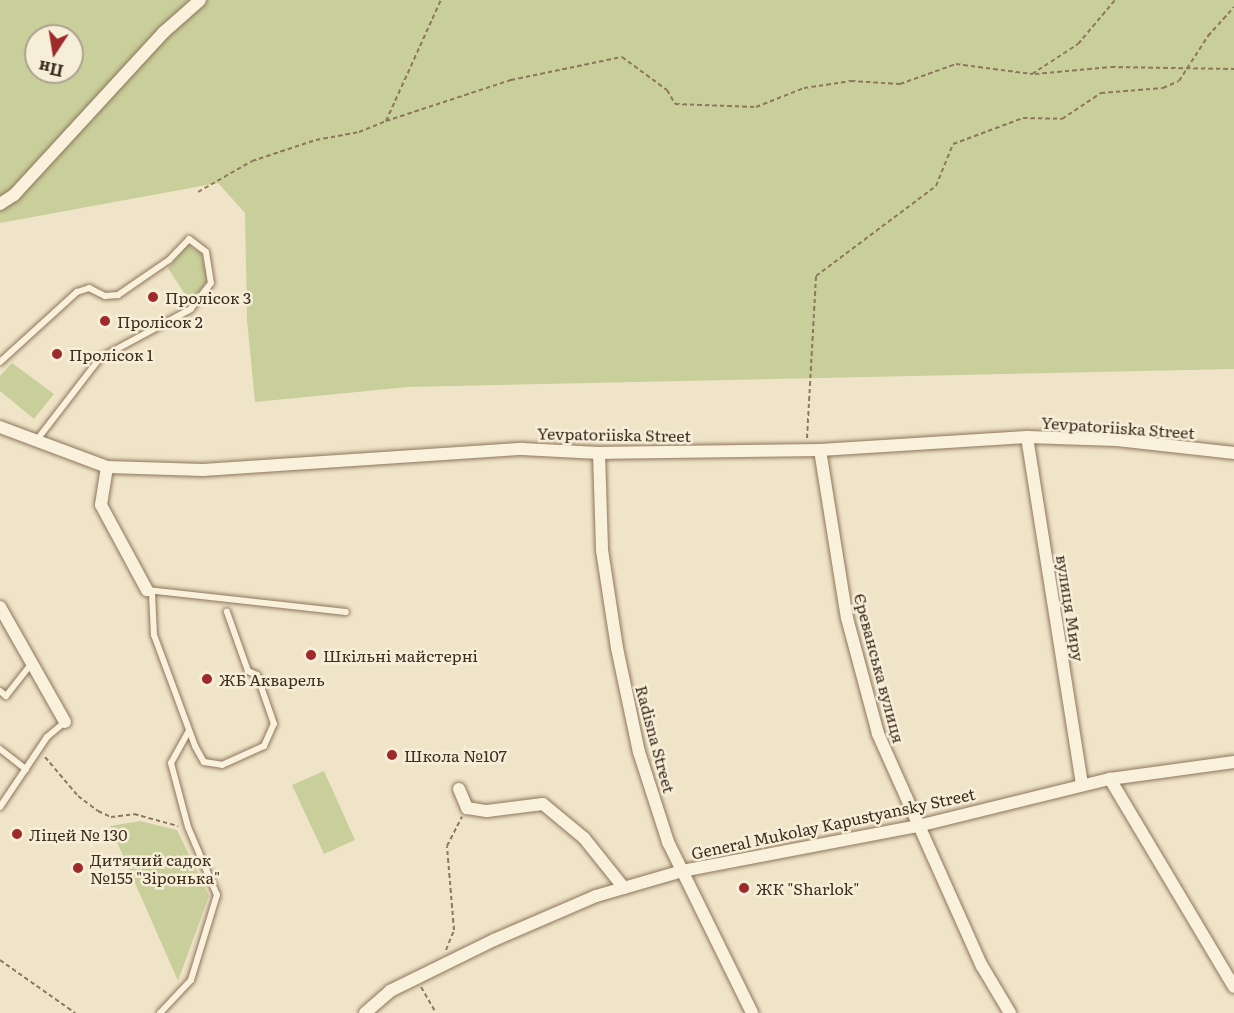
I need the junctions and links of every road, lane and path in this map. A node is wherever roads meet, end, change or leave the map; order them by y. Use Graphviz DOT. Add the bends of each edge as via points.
graph roads {
  1 [pos="200,0"];
  2 [pos="441,0"];
  3 [pos="1114,0"];
  4 [pos="1234,7"];
  5 [pos="1189,66"];
  6 [pos="1234,69"];
  7 [pos="1032,74"];
  8 [pos="386,121"];
  9 [pos="198,192"];
  10 [pos="0,204"];
  11 [pos="0,362"];
  12 [pos="0,418"];
  13 [pos="5,429"];
  14 [pos="1027,437"];
  15 [pos="36,441"];
  16 [pos="806,450"];
  17 [pos="819,450"];
  18 [pos="599,453"];
  19 [pos="1234,453"];
  20 [pos="107,467"];
  21 [pos="147,590"];
  22 [pos="0,607"];
  23 [pos="227,612"];
  24 [pos="346,612"];
  25 [pos="32,662"];
  26 [pos="0,691"];
  27 [pos="65,722"];
  28 [pos="189,731"];
  29 [pos="0,749"];
  30 [pos="39,751"];
  31 [pos="1234,762"];
  32 [pos="26,769"];
  33 [pos="1110,778"];
  34 [pos="1082,785"];
  35 [pos="459,789"];
  36 [pos="0,807"];
  37 [pos="467,808"];
  38 [pos="918,826"];
  39 [pos="188,827"];
  40 [pos="682,871"];
  41 [pos="624,888"];
  42 [pos="439,957"];
  43 [pos="0,960"];
  44 [pos="417,978"];
  45 [pos="1234,987"];
  46 [pos="75,1013"];
  47 [pos="160,1013"];
  48 [pos="365,1013"];
  49 [pos="436,1013"];
  50 [pos="752,1013"];
  51 [pos="1010,1013"];
  1 -- 10 [label="street" via="164,32 14,195"];
  2 -- 8 [label="path"];
  3 -- 7 [label="path" via="1078,44"];
  4 -- 5 [label="path"];
  5 -- 6 [label="path"];
  5 -- 7 [label="path"];
  5 -- 16 [label="path" via="1179,81 1163,88 1101,93 1062,119 1023,118 953,144 936,186 816,276"];
  7 -- 8 [label="path" via="956,64 900,84 851,81 804,88 756,107 721,106 675,104 667,90 622,57 511,80"];
  8 -- 9 [label="path" via="252,161"];
  11 -- 15 [label="lane" via="77,292 89,288 105,296 118,295 170,260 189,239 206,252 211,283 191,309 100,358"];
  12 -- 13 [label="street"];
  13 -- 15 [label="street, Yevpatoriiska Street"];
  14 -- 17 [label="street, Yevpatoriiska Street"];
  14 -- 19 [label="street, Yevpatoriiska Street" via="1118,440"];
  14 -- 34 [label="street, вулиця Миру"];
  15 -- 20 [label="street, Yevpatoriiska Street"];
  16 -- 17 [label="street, Yevpatoriiska Street"];
  16 -- 18 [label="street, Yevpatoriiska Street"];
  17 -- 38 [label="street, Єреванська вулиця" via="847,618 878,734"];
  18 -- 20 [label="street, Yevpatoriiska Street" via="522,449 203,470"];
  18 -- 40 [label="street, Radisna Street" via="602,550 616,648 639,752 668,842"];
  20 -- 21 [label="street" via="101,505"];
  21 -- 24 [label="lane"];
  21 -- 28 [label="lane" via="152,593 154,635"];
  22 -- 25 [label="street"];
  23 -- 28 [label="lane" via="249,671 257,675 274,724 264,746 222,765 204,762"];
  25 -- 26 [label="lane" via="6,696"];
  25 -- 27 [label="street"];
  27 -- 30 [label="lane" via="47,737"];
  28 -- 39 [label="lane" via="171,763"];
  29 -- 32 [label="lane"];
  30 -- 32 [label="lane"];
  30 -- 39 [label="path" via="78,796 98,811 111,817 134,814"];
  31 -- 33 [label="street, General Mukolay Kapustyansky Street"];
  32 -- 36 [label="lane"];
  33 -- 34 [label="street, General Mukolay Kapustyansky Street"];
  33 -- 45 [label="street"];
  34 -- 38 [label="street, General Mukolay Kapustyansky Street"];
  35 -- 37 [label="street"];
  37 -- 41 [label="street" via="487,811 543,804 584,838"];
  37 -- 42 [label="path" via="447,846 454,930"];
  38 -- 40 [label="street, General Mukolay Kapustyansky Street"];
  38 -- 51 [label="street, Єреванська вулиця" via="982,966"];
  39 -- 47 [label="lane" via="217,895 191,980"];
  40 -- 41 [label="street, General Mukolay Kapustyansky Street"];
  40 -- 50 [label="street, Radisna Street"];
  41 -- 44 [label="street, General Mukolay Kapustyansky Street" via="586,900"];
  43 -- 46 [label="path"];
  44 -- 48 [label="street, General Mukolay Kapustyansky Street" via="390,992"];
  44 -- 49 [label="path"];
}
